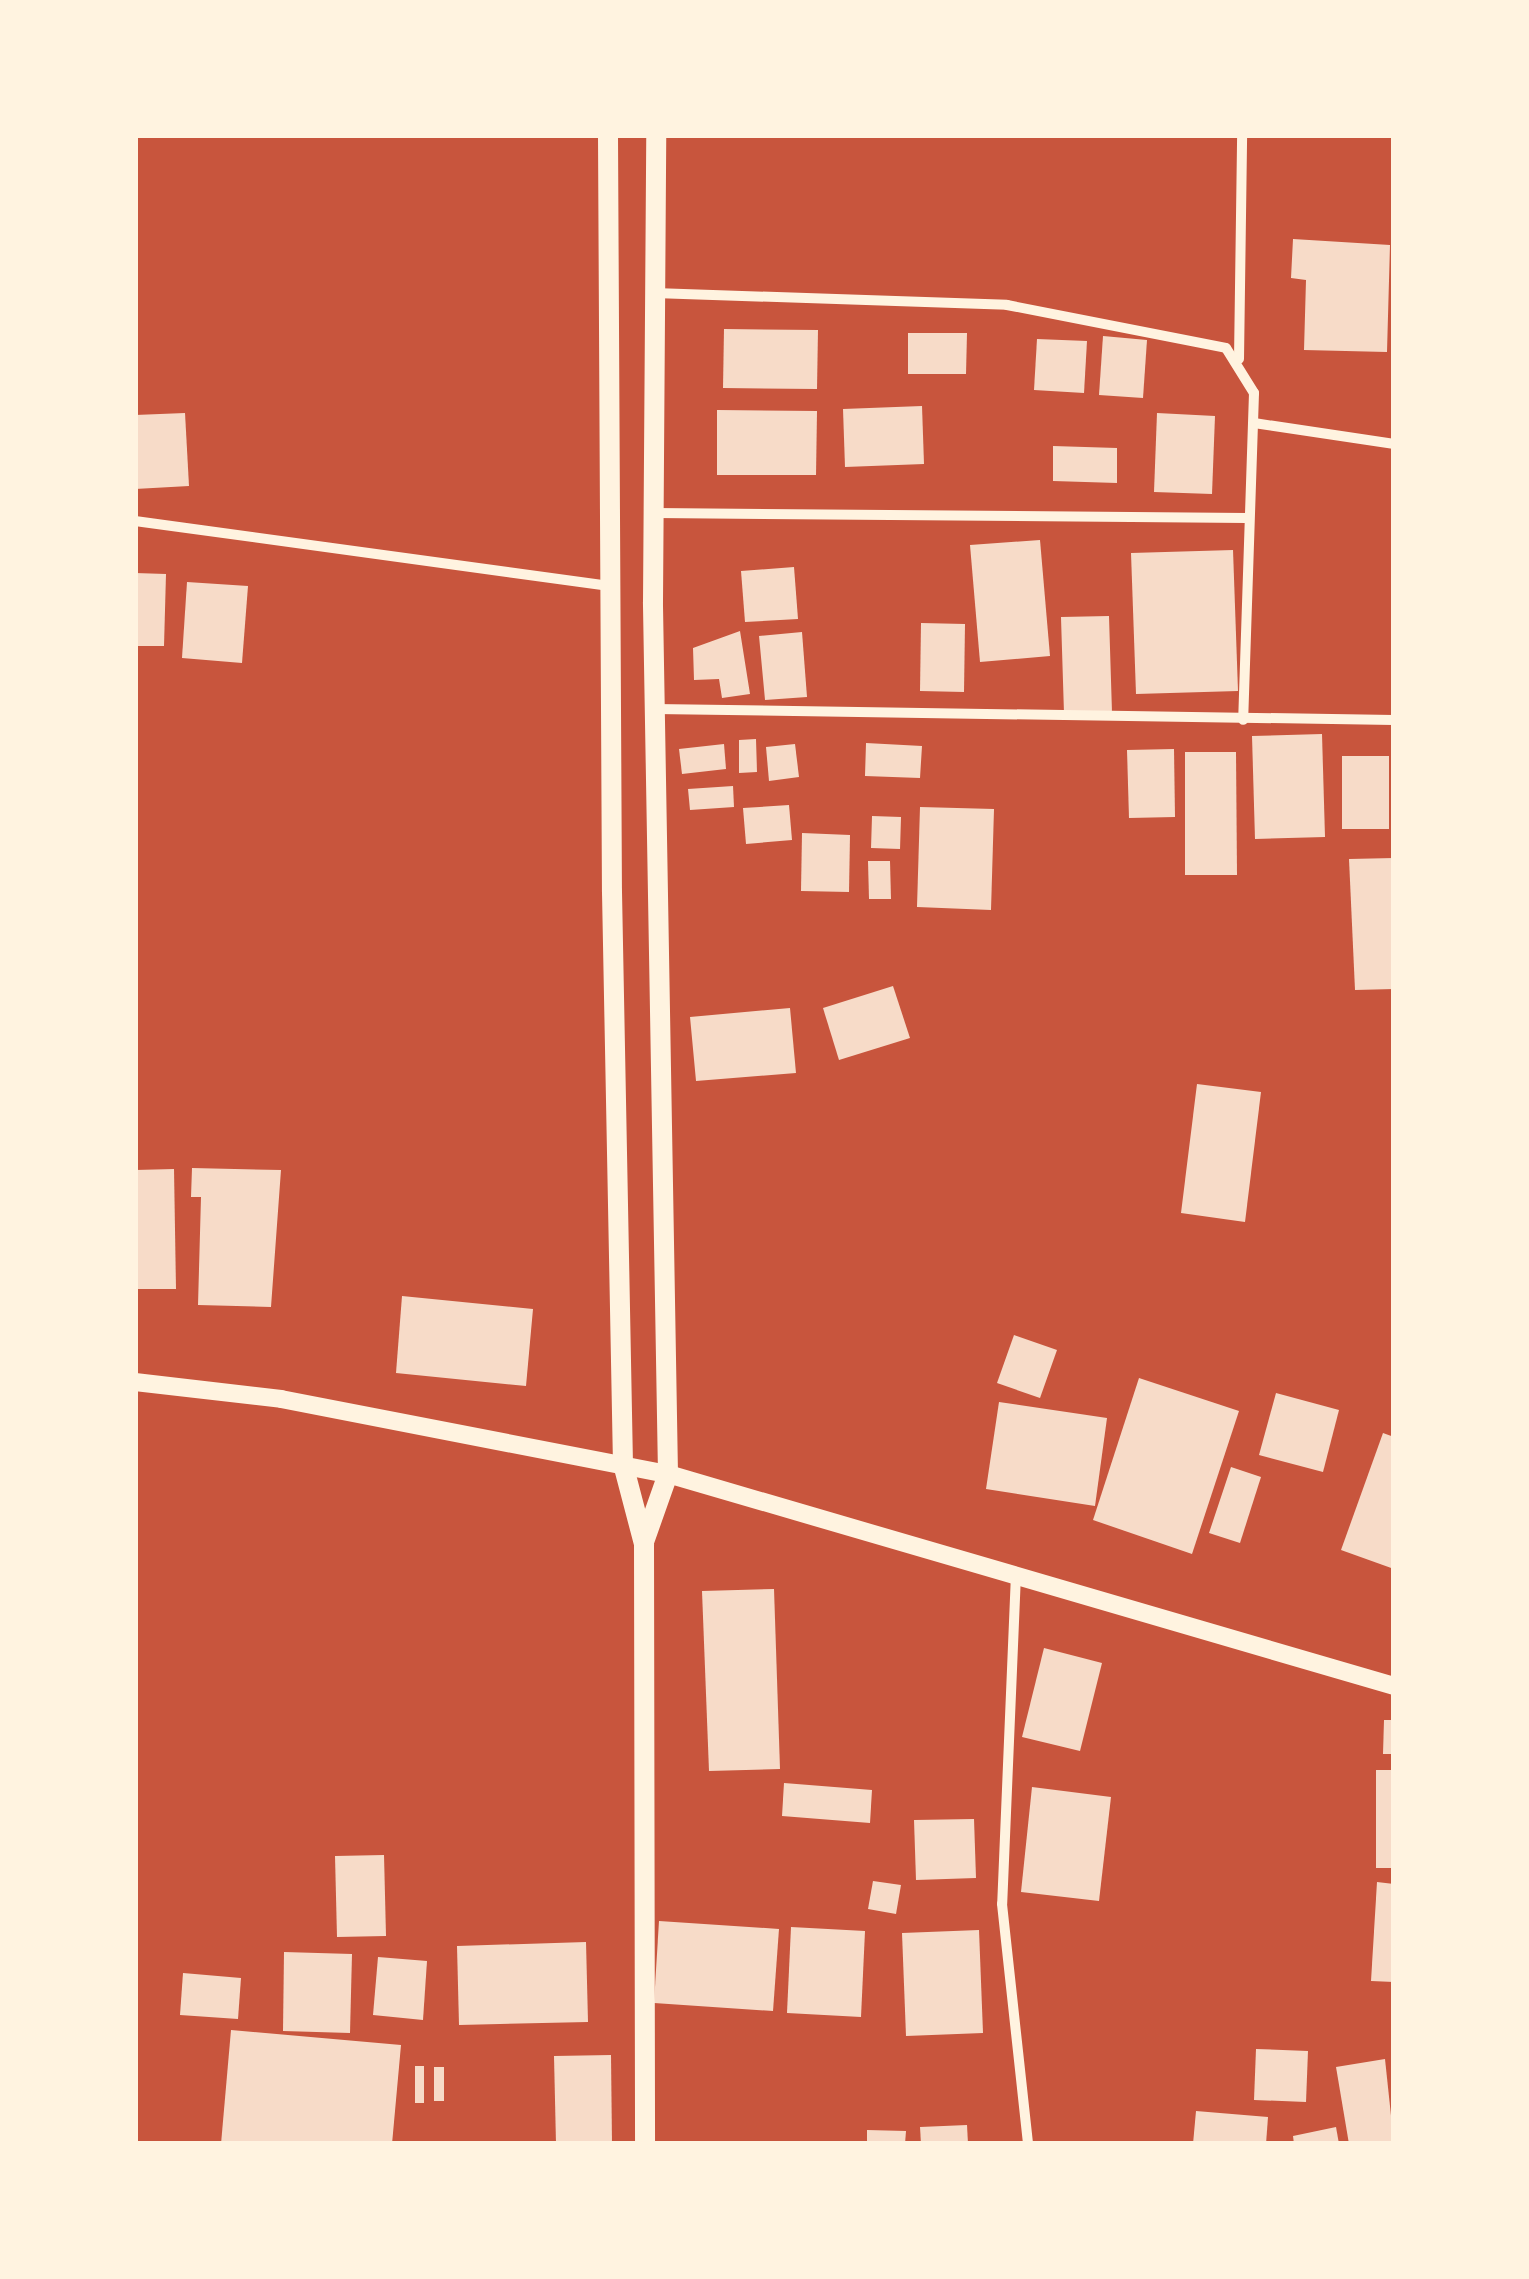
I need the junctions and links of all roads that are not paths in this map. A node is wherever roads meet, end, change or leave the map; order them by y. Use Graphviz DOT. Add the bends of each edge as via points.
graph roads {
  1 [pos="608,135"];
  2 [pos="656,135"];
  3 [pos="1242,135"];
  4 [pos="654,292"];
  5 [pos="1239,360"];
  6 [pos="1254,423"];
  7 [pos="1394,444"];
  8 [pos="654,513"];
  9 [pos="1247,518"];
  10 [pos="135,521"];
  11 [pos="610,586"];
  12 [pos="655,709"];
  13 [pos="1243,720"];
  14 [pos="1394,720"];
  15 [pos="135,1382"];
  16 [pos="623,1464"];
  17 [pos="668,1474"];
  18 [pos="644,1544"];
  19 [pos="1016,1574"];
  20 [pos="1394,1686"];
  21 [pos="645,2144"];
  22 [pos="1028,2144"];
  1 -- 11 [label="main road"];
  2 -- 4 [label="main road"];
  3 -- 5 [label="street"];
  4 -- 5 [label="street" via="1007,305 1192,338"];
  4 -- 8 [label="main road"];
  5 -- 6 [label="street"];
  6 -- 7 [label="street"];
  6 -- 9 [label="street"];
  8 -- 9 [label="street"];
  8 -- 12 [label="main road"];
  9 -- 13 [label="street"];
  10 -- 11 [label="street"];
  11 -- 16 [label="main road"];
  12 -- 13 [label="street"];
  12 -- 17 [label="main road"];
  13 -- 14 [label="street"];
  15 -- 16 [label="street" via="281,1399"];
  16 -- 17 [label="street"];
  16 -- 18 [label="main road"];
  17 -- 18 [label="main road"];
  17 -- 19 [label="street"];
  18 -- 21 [label="main road"];
  19 -- 20 [label="street"];
  19 -- 22 [label="street" via="1002,1904"];
}
